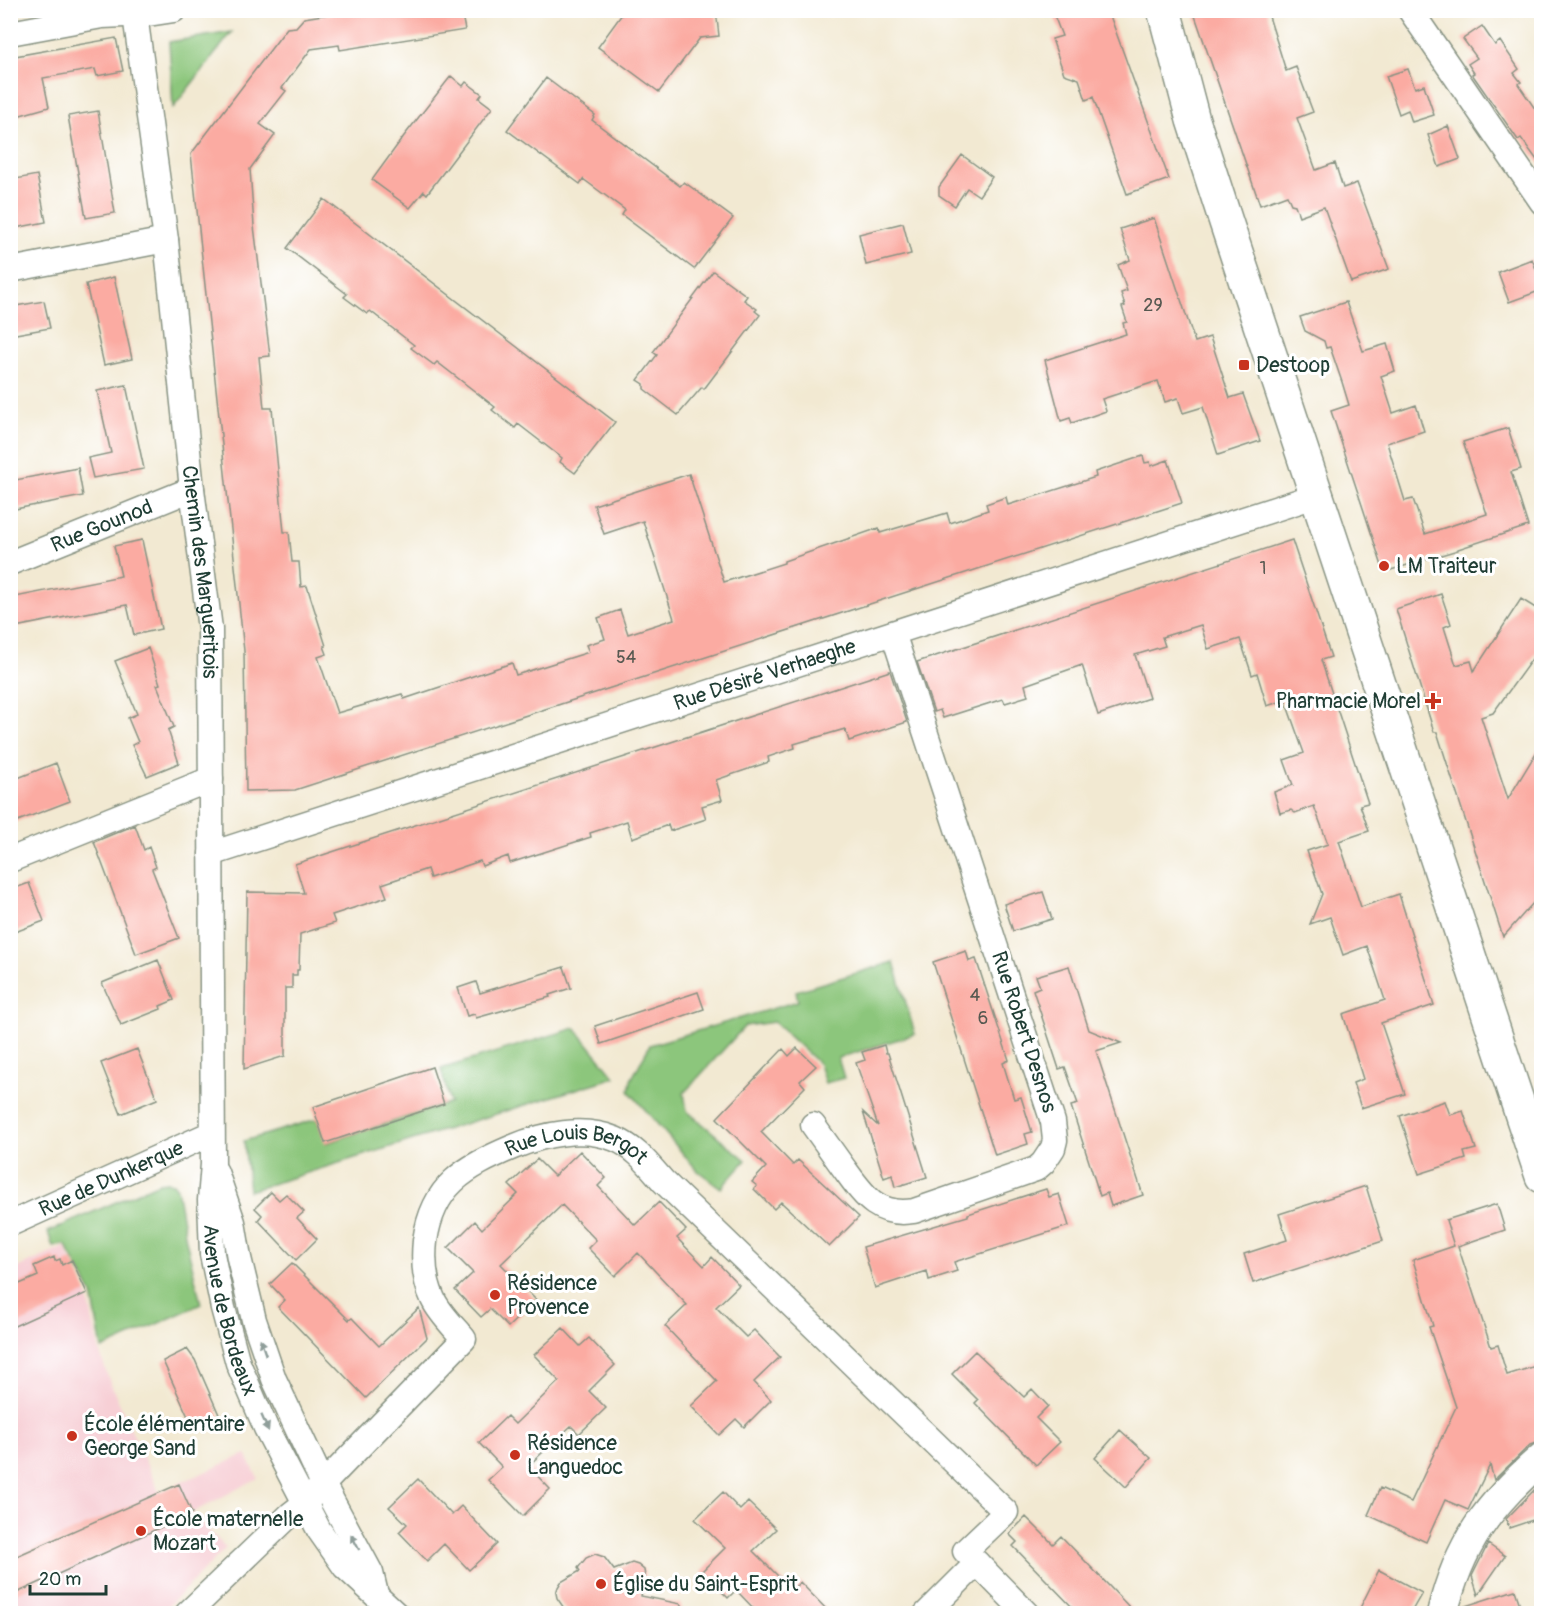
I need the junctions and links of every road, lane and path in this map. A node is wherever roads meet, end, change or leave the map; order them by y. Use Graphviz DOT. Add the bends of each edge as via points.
graph roads {
  1 [pos="174,10"];
  2 [pos="1144,10"];
  3 [pos="1164,10"];
  4 [pos="1410,10"];
  5 [pos="124,13"];
  6 [pos="10,33"];
  7 [pos="1193,120"];
  8 [pos="1542,202"];
  9 [pos="166,240"];
  10 [pos="10,270"];
  11 [pos="192,489"];
  12 [pos="1318,495"];
  13 [pos="10,562"];
  14 [pos="893,633"];
  15 [pos="211,779"];
  16 [pos="211,854"];
  17 [pos="10,860"];
  18 [pos="813,1125"];
  19 [pos="212,1133"];
  20 [pos="213,1164"];
  21 [pos="1542,1176"];
  22 [pos="10,1224"];
  23 [pos="1542,1458"];
  24 [pos="323,1484"];
  25 [pos="304,1504"];
  26 [pos="978,1563"];
  27 [pos="376,1596"];
  28 [pos="187,1614"];
  29 [pos="396,1614"];
  30 [pos="926,1614"];
  31 [pos="1028,1614"];
  32 [pos="1442,1614"];
  1 -- 5 [label="street"];
  2 -- 7 [label="main road"];
  3 -- 7 [label="main road"];
  4 -- 8 [label="street"];
  5 -- 6 [label="street"];
  5 -- 9 [label="street, Chemin des Margueritois"];
  7 -- 12 [label="main road"];
  9 -- 10 [label="street"];
  9 -- 11 [label="street, Chemin des Margueritois"];
  11 -- 13 [label="street, Rue Gounod"];
  11 -- 15 [label="street, Chemin des Margueritois" via="210,629"];
  12 -- 14 [label="street, Rue Désiré Verhaeghe"];
  12 -- 21 [label="main road"];
  14 -- 16 [label="street, Rue Désiré Verhaeghe"];
  14 -- 18 [label="street, Rue Robert Desnos" via="1053,1122 1055,1140 1043,1163 1026,1174 914,1211 895,1213 861,1193"];
  15 -- 16 [label="street, Chemin des Margueritois"];
  15 -- 17 [label="street"];
  16 -- 19 [label="street, Chemin des Margueritois"];
  19 -- 20 [label="street, Avenue de Bordeaux"];
  19 -- 22 [label="street, Rue de Dunkerque"];
  24 -- 20 [label="street, Avenue de Bordeaux, one-way" via="274,1379 254,1320 233,1222"];
  20 -- 25 [label="street, Avenue de Bordeaux, one-way" via="212,1254 223,1308 238,1364"];
  23 -- 32 [label="street" via="1501,1497 1474,1532 1454,1574"];
  24 -- 25 [label="street, Rue Louis Bergot"];
  24 -- 26 [label="street, Rue Louis Bergot" via="464,1339 434,1301 426,1279 427,1227 444,1190 477,1163 522,1143 573,1132 596,1133 635,1151 1006,1512 965,1551"];
  27 -- 24 [label="street, Avenue de Bordeaux, one-way" via="371,1572"];
  25 -- 27 [label="street, Avenue de Bordeaux" via="345,1567"];
  25 -- 28 [label="street, Rue Louis Bergot"];
  26 -- 30 [label="street"];
  26 -- 31 [label="street"];
  27 -- 29 [label="street, Avenue de Bordeaux"];
}
